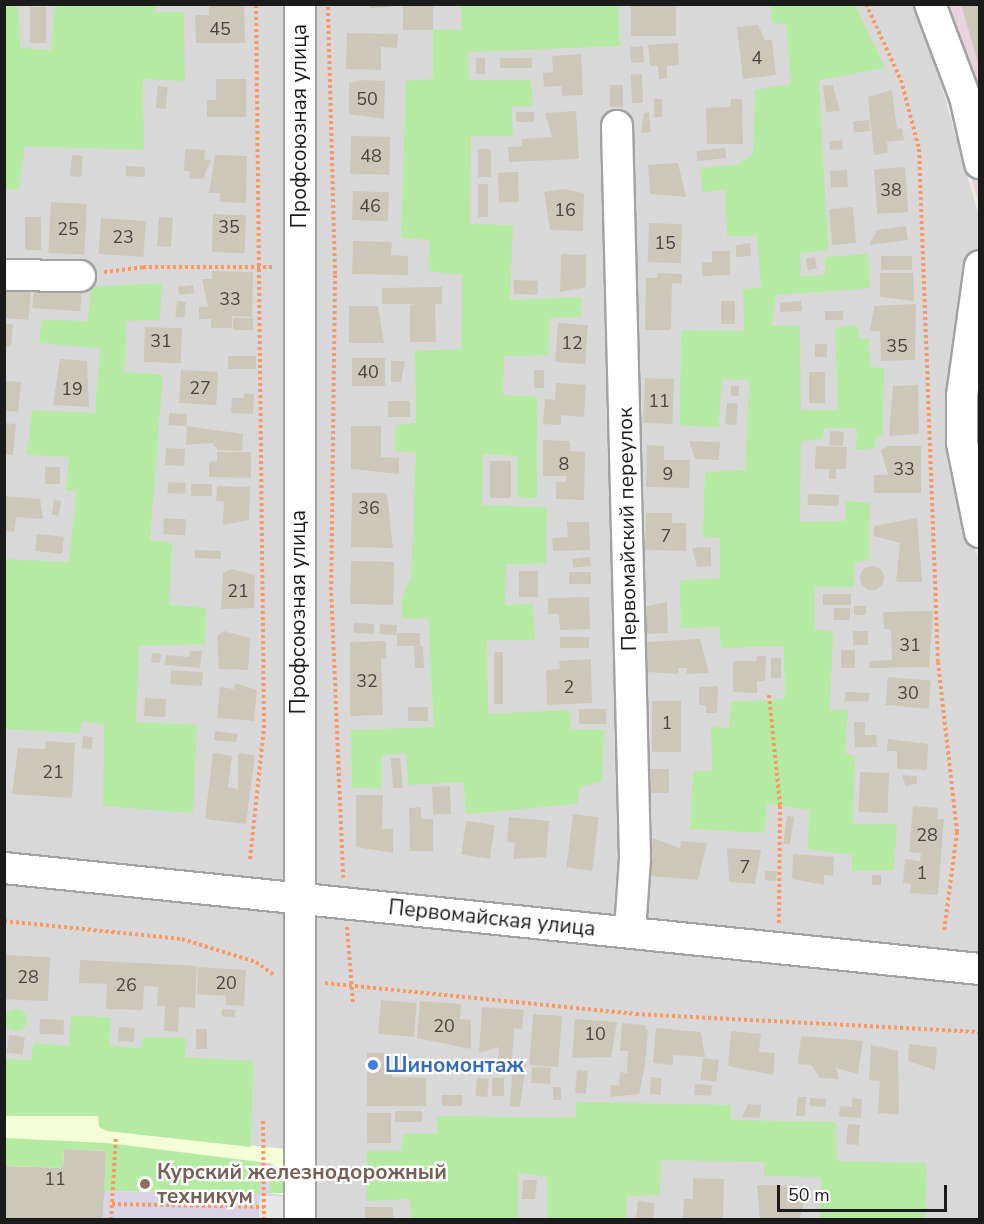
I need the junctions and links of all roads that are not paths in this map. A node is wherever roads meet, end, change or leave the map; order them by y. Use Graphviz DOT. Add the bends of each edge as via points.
graph roads {
  1 [pos="300,4"];
  2 [pos="930,4"];
  3 [pos="617,126"];
  4 [pos="980,163"];
  5 [pos="980,266"];
  6 [pos="4,275"];
  7 [pos="80,276"];
  8 [pos="980,532"];
  9 [pos="4,868"];
  10 [pos="298,897"];
  11 [pos="630,932"];
  12 [pos="980,969"];
  13 [pos="300,1220"];
  1 -- 10 [label="street, Профсоюзная улица"];
  2 -- 4 [label="street" via="965,97"];
  3 -- 11 [label="street, Первомайский переулок" via="635,858"];
  5 -- 8 [label="street" via="962,396 962,443"];
  6 -- 7 [label="street"];
  9 -- 10 [label="street, Первомайская улица"];
  10 -- 11 [label="street, Первомайская улица"];
  10 -- 13 [label="street, Профсоюзная улица"];
  11 -- 12 [label="street, Первомайская улица" via="777,951"];
}
